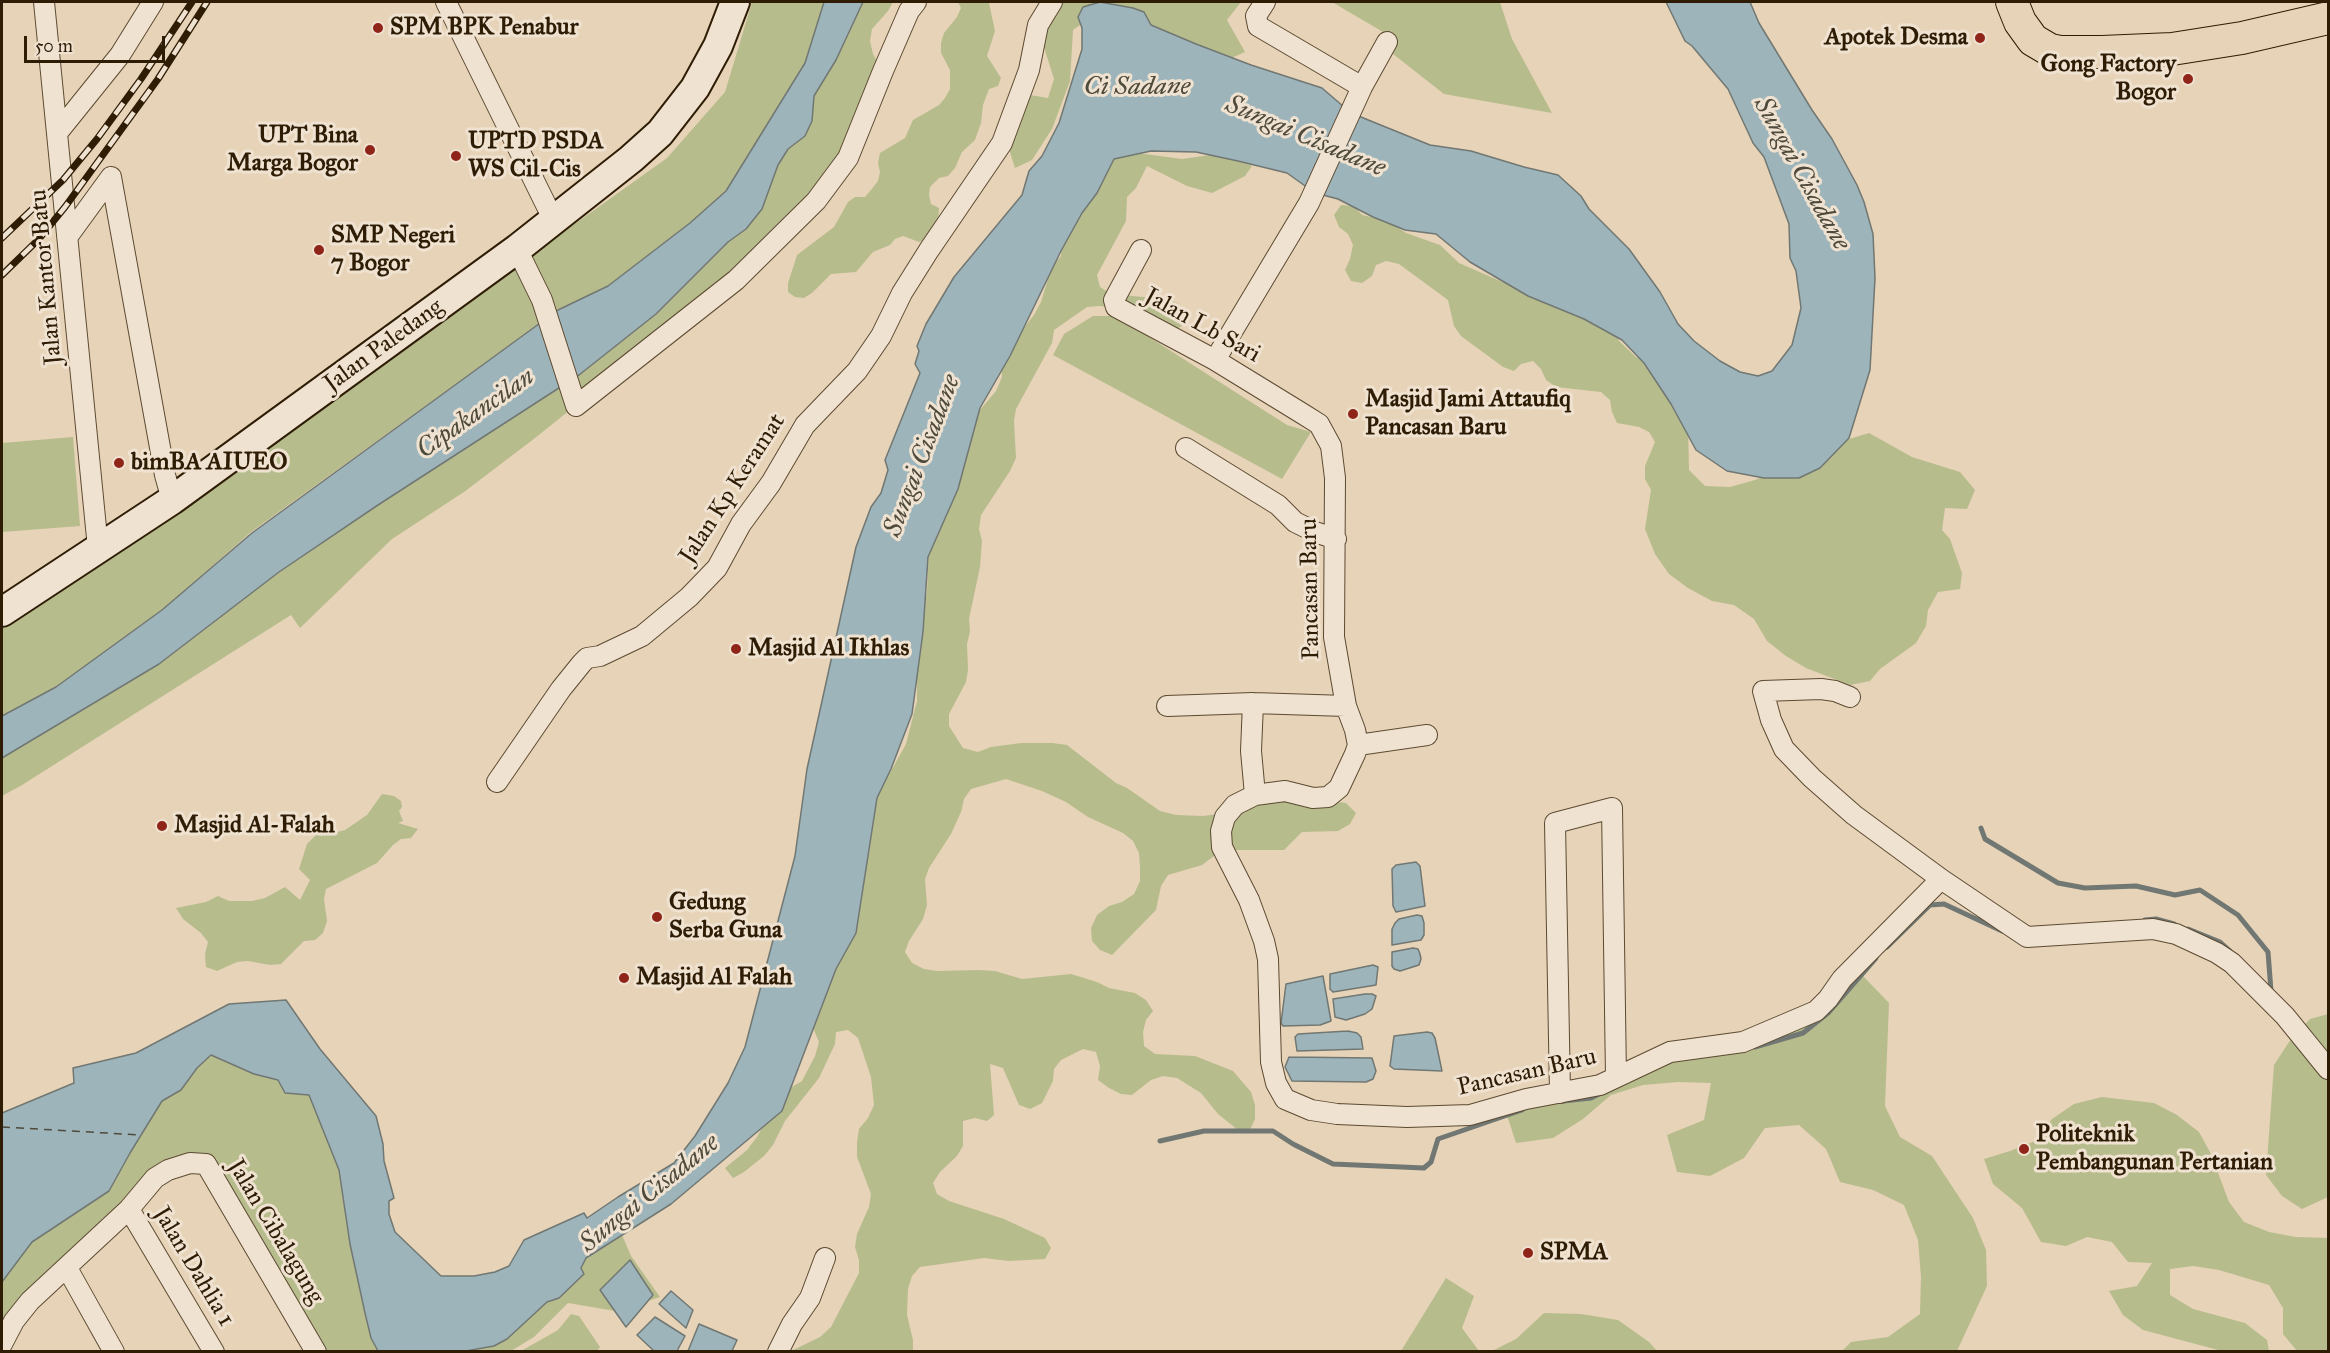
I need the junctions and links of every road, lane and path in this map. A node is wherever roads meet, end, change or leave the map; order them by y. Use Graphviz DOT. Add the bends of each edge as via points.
graph roads {
  1 [pos="44,2"];
  2 [pos="153,2"];
  3 [pos="446,2"];
  4 [pos="735,2"];
  5 [pos="916,2"];
  6 [pos="1052,2"];
  7 [pos="1265,2"];
  8 [pos="2012,2"];
  9 [pos="2328,18"];
  10 [pos="1387,42"];
  11 [pos="1359,95"];
  12 [pos="58,132"];
  13 [pos="553,219"];
  14 [pos="68,236"];
  15 [pos="517,249"];
  16 [pos="1141,250"];
  17 [pos="1215,360"];
  18 [pos="1319,424"];
  19 [pos="1186,448"];
  20 [pos="172,500"];
  21 [pos="1336,539"];
  22 [pos="98,548"];
  23 [pos="2,612"];
  24 [pos="1850,697"];
  25 [pos="1252,703"];
  26 [pos="1167,706"];
  27 [pos="1346,706"];
  28 [pos="1427,735"];
  29 [pos="1358,745"];
  30 [pos="496,782"];
  31 [pos="1255,795"];
  32 [pos="1941,879"];
  33 [pos="2328,1069"];
  34 [pos="1616,1077"];
  35 [pos="1560,1093"];
  36 [pos="129,1209"];
  37 [pos="825,1258"];
  38 [pos="67,1268"];
  39 [pos="5,1346"];
  40 [pos="114,1352"];
  41 [pos="214,1352"];
  42 [pos="316,1352"];
  43 [pos="778,1352"];
  1 -- 12 [label="street, Jalan Kantor Batu"];
  2 -- 12 [label="street" via="120,55"];
  3 -- 13 [label="street"];
  4 -- 13 [label="street, Jalan Paledang" via="718,46 695,88 660,133"];
  5 -- 15 [label="street" via="848,158 816,201 736,280 575,404 543,304"];
  6 -- 30 [label="street, Jalan Kp Keramat" via="1038,25 1029,70 1002,143 902,293 881,336 857,371 805,425 717,568 642,636 587,658"];
  7 -- 11 [label="street" via="1256,16 1258,26"];
  8 -- 9 [label="main road" via="2033,40 2060,52 2172,49"];
  10 -- 11 [label="street"];
  11 -- 17 [label="street" via="1310,203"];
  12 -- 14 [label="street, Jalan Kantor Batu"];
  13 -- 15 [label="street, Jalan Paledang"];
  14 -- 20 [label="street" via="111,177"];
  14 -- 22 [label="street, Jalan Kantor Batu"];
  15 -- 20 [label="street, Jalan Paledang"];
  16 -- 17 [label="street, Jalan Lb Sari" via="1114,300 1116,307"];
  17 -- 18 [label="street, Jalan Lb Sari"];
  18 -- 21 [label="street, Pancasan Baru" via="1331,446"];
  19 -- 21 [label="street" via="1278,505 1296,522"];
  20 -- 22 [label="street, Jalan Paledang"];
  21 -- 27 [label="street, Pancasan Baru" via="1334,637"];
  22 -- 23 [label="street, Jalan Paledang"];
  24 -- 32 [label="street" via="1821,689 1763,692 1784,749 1854,815"];
  25 -- 26 [label="street"];
  25 -- 27 [label="street"];
  25 -- 31 [label="street"];
  27 -- 29 [label="street, Pancasan Baru"];
  28 -- 29 [label="street"];
  29 -- 31 [label="street, Pancasan Baru" via="1339,788 1328,797 1313,798 1285,791"];
  31 -- 35 [label="street, Pancasan Baru" via="1234,805 1225,817 1222,848 1249,900 1264,941 1271,1062 1285,1099 1311,1110 1337,1114 1434,1117 1470,1115"];
  32 -- 33 [label="street" via="2027,936 2153,929 2176,934 2217,953 2285,1016"];
  32 -- 34 [label="street, Pancasan Baru" via="1842,979 1816,1011 1743,1042 1663,1054"];
  34 -- 35 [label="street, Pancasan Baru"];
  34 -- 35 [label="street" via="1612,808 1555,823"];
  36 -- 38 [label="street, Jalan Cibalagung"];
  36 -- 41 [label="street, Jalan Dahlia 1"];
  36 -- 42 [label="street, Jalan Cibalagung" via="155,1178 168,1170 190,1163 206,1164"];
  37 -- 43 [label="street" via="810,1298"];
  38 -- 39 [label="street, Jalan Cibalagung" via="14,1321"];
  38 -- 40 [label="street"];
}
